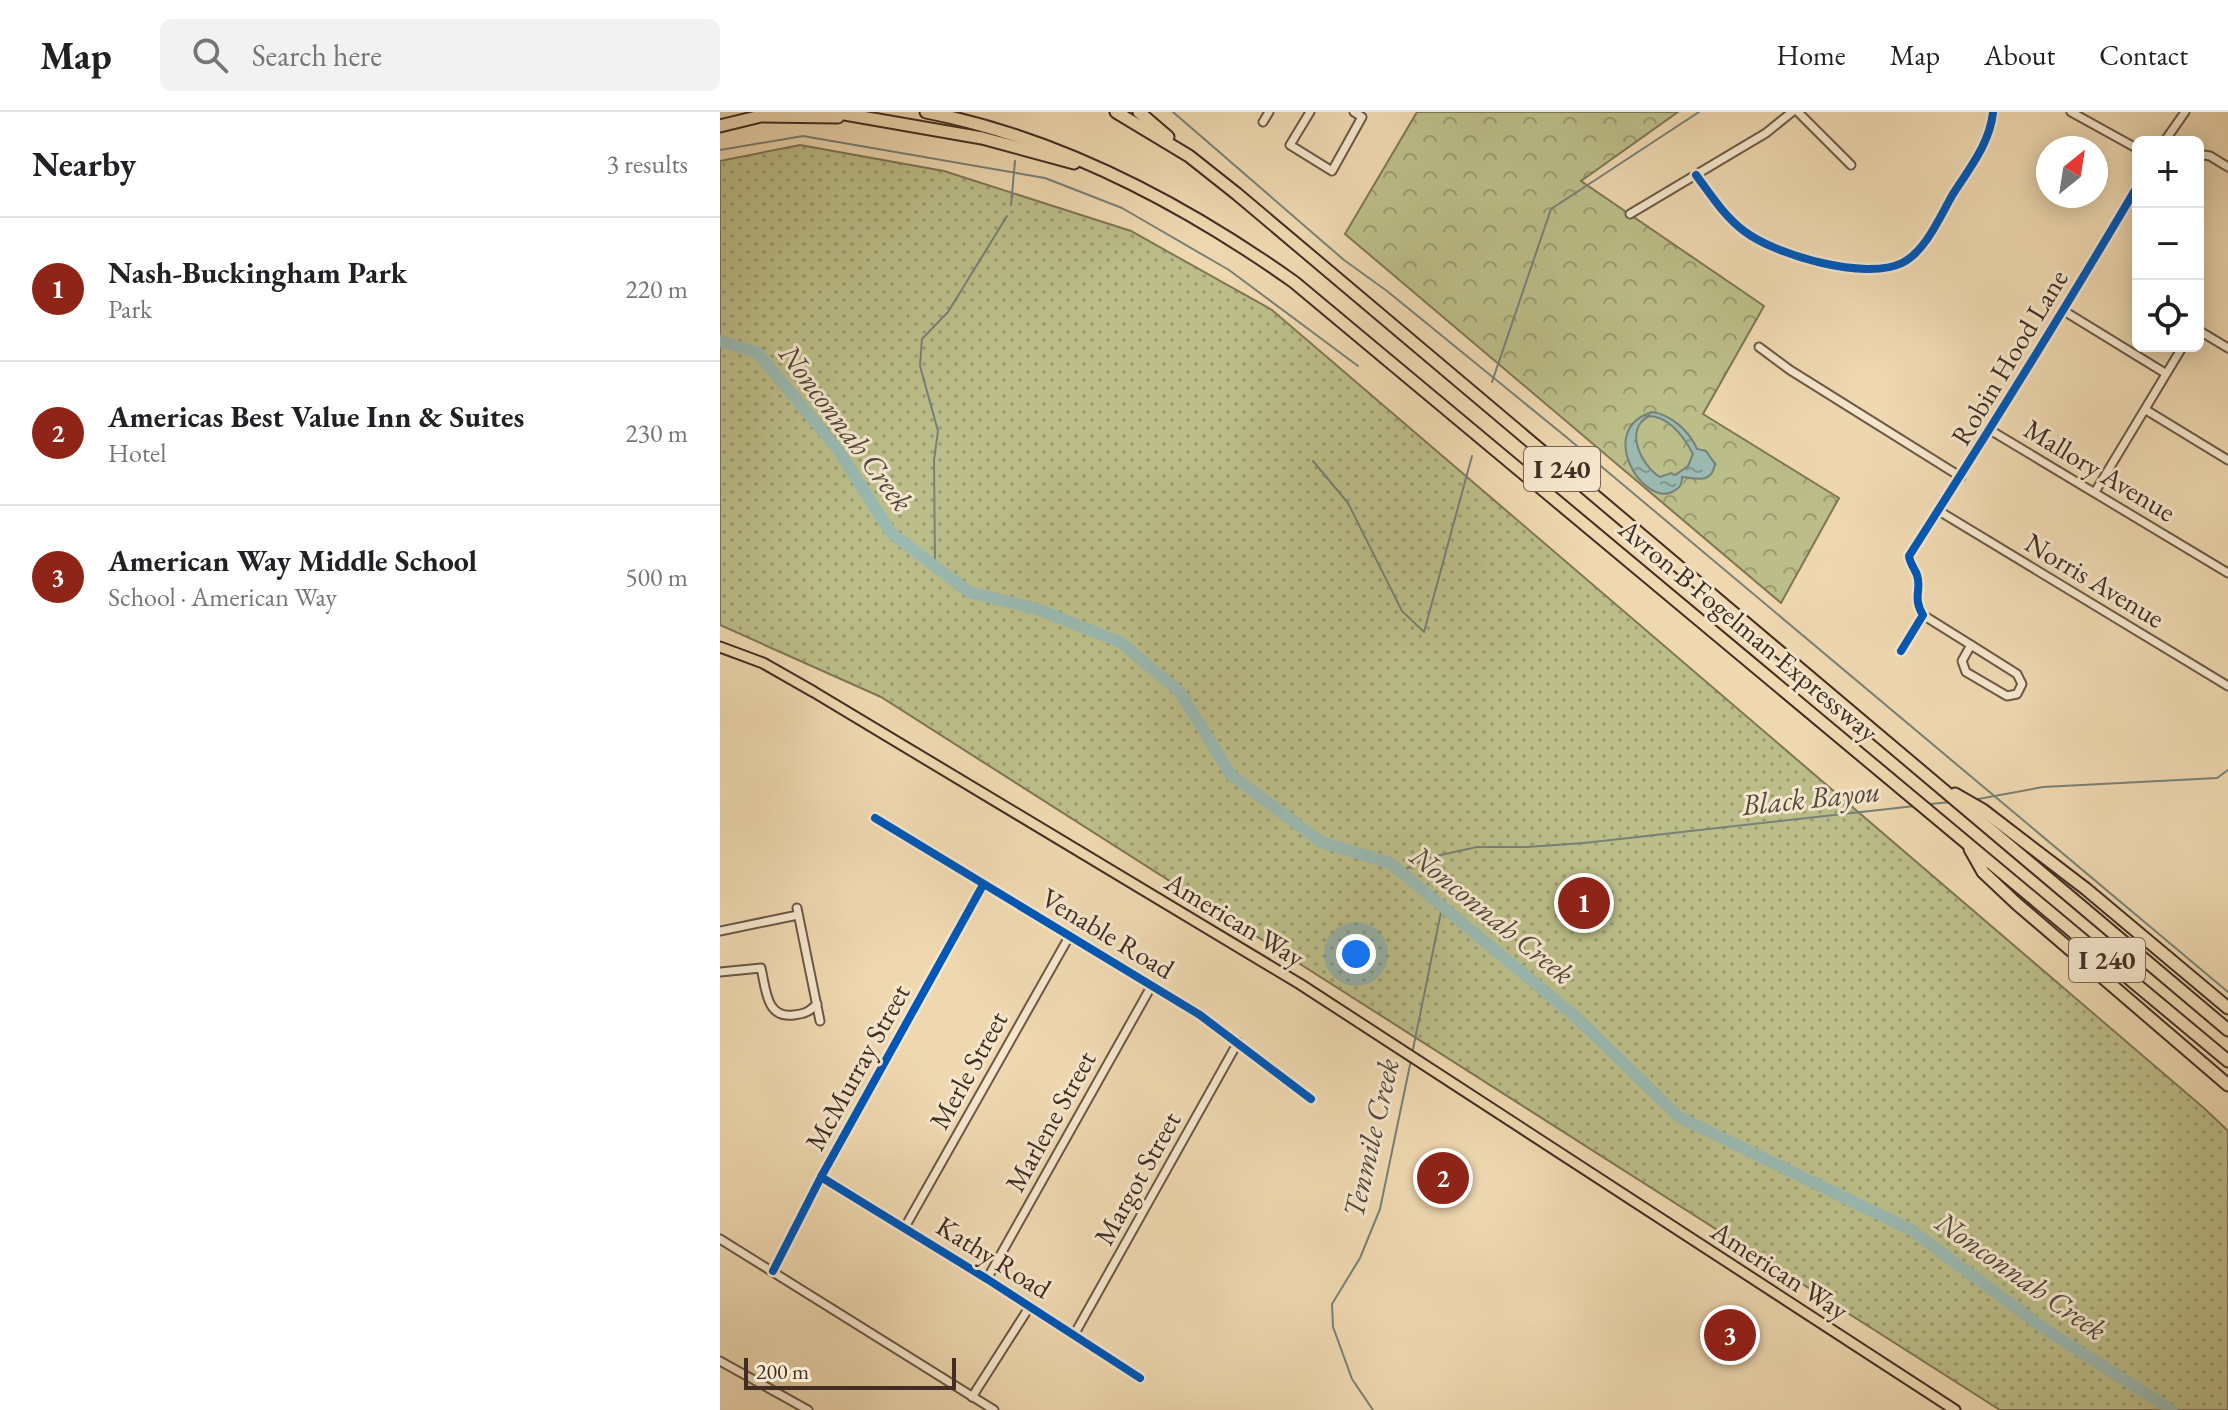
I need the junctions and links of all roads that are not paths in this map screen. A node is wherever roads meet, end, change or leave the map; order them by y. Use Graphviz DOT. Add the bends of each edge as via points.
graph roads {
  1 [pos="833,112"];
  2 [pos="926,112"];
  3 [pos="1116,112"];
  4 [pos="1139,112"];
  5 [pos="1269,112"];
  6 [pos="1310,112"];
  7 [pos="1354,112"];
  8 [pos="1795,112"];
  9 [pos="1993,112"];
  10 [pos="2071,112"];
  11 [pos="2185,112"];
  12 [pos="854,118"];
  13 [pos="1263,122"];
  14 [pos="720,126"];
  15 [pos="2168,136"];
  16 [pos="2132,146"];
  17 [pos="2204,155"];
  18 [pos="1189,156"];
  19 [pos="1851,165"];
  20 [pos="1091,166"];
  21 [pos="2228,167"];
  22 [pos="1696,175"];
  23 [pos="2132,195"];
  24 [pos="1630,214"];
  25 [pos="2064,311"];
  26 [pos="2204,334"];
  27 [pos="1759,347"];
  28 [pos="2228,348"];
  29 [pos="2179,352"];
  30 [pos="2165,373"];
  31 [pos="2146,410"];
  32 [pos="1990,430"];
  33 [pos="2228,460"];
  34 [pos="1961,477"];
  35 [pos="2095,492"];
  36 [pos="1939,511"];
  37 [pos="2228,573"];
  38 [pos="1923,615"];
  39 [pos="1971,645"];
  40 [pos="720,647"];
  41 [pos="1901,651"];
  42 [pos="2228,686"];
  43 [pos="1935,783"];
  44 [pos="875,818"];
  45 [pos="1965,841"];
  46 [pos="983,885"];
  47 [pos="720,931"];
  48 [pos="1070,935"];
  49 [pos="720,972"];
  50 [pos="1152,985"];
  51 [pos="817,1004"];
  52 [pos="2228,1008"];
  53 [pos="820,1021"];
  54 [pos="2228,1030"];
  55 [pos="1238,1042"];
  56 [pos="2228,1061"];
  57 [pos="2228,1085"];
  58 [pos="1311,1099"];
  59 [pos="821,1177"];
  60 [pos="905,1227"];
  61 [pos="720,1239"];
  62 [pos="773,1271"];
  63 [pos="987,1279"];
  64 [pos="1030,1306"];
  65 [pos="1074,1335"];
  66 [pos="720,1361"];
  67 [pos="1140,1378"];
  68 [pos="972,1397"];
  69 [pos="808,1410"];
  70 [pos="994,1410"];
  71 [pos="1955,1410"];
  1 -- 12 [label="highway"];
  2 -- 20 [label="highway, Avron B Fogelman Expressway / I 240" via="1027,139"];
  3 -- 18 [label="highway, Avron B Fogelman Expressway / I 240"];
  4 -- 18 [label="highway"];
  5 -- 13 [label="street"];
  6 -- 7 [label="street" via="1290,145 1332,171 1362,117"];
  8 -- 19 [label="street"];
  8 -- 22 [label="street"];
  9 -- 22 [label="street" via="1979,154 1918,250 1902,263 1883,268 1848,267 1775,250 1744,232"];
  10 -- 16 [label="street"];
  11 -- 15 [label="street"];
  12 -- 14 [label="highway" via="780,114"];
  12 -- 20 [label="highway" via="982,138"];
  17 -- 21 [label="street"];
  18 -- 43 [label="highway, Avron B Fogelman Expressway / I 240"];
  20 -- 45 [label="highway, Avron B Fogelman Expressway / I 240" via="1224,235 1320,302"];
  22 -- 24 [label="street"];
  23 -- 25 [label="street, Robin Hood Lane"];
  25 -- 30 [label="street"];
  25 -- 32 [label="street, Robin Hood Lane"];
  26 -- 28 [label="street"];
  27 -- 34 [label="street"];
  29 -- 30 [label="street"];
  30 -- 31 [label="street"];
  31 -- 33 [label="street"];
  31 -- 35 [label="street"];
  32 -- 34 [label="street, Robin Hood Lane"];
  32 -- 35 [label="street, Mallory Avenue"];
  34 -- 36 [label="street, Robin Hood Lane"];
  35 -- 37 [label="street, Mallory Avenue"];
  36 -- 38 [label="street, Robin Hood Lane" via="1908,561 1917,574 1916,604"];
  36 -- 42 [label="street, Norris Avenue"];
  38 -- 39 [label="street"];
  38 -- 41 [label="street"];
  39 -- 39 [label="street" via="1962,661 1966,672 2007,696 2017,694 2022,684 2017,674"];
  40 -- 71 [label="main road, American Way" via="763,663 828,700 1222,935"];
  43 -- 52 [label="highway" via="1983,810"];
  43 -- 54 [label="highway, Avron B Fogelman Expressway / I 240"];
  44 -- 46 [label="street, Venable Road"];
  45 -- 56 [label="highway, Avron B Fogelman Expressway / I 240"];
  45 -- 57 [label="highway" via="1983,872 2017,904"];
  46 -- 48 [label="street, Venable Road"];
  46 -- 59 [label="street, McMurray Street"];
  47 -- 51 [label="street" via="798,911"];
  48 -- 50 [label="street, Venable Road"];
  48 -- 60 [label="street, Merle Street"];
  49 -- 51 [label="street" via="761,968 771,1006 782,1017 807,1013"];
  50 -- 55 [label="street, Venable Road"];
  50 -- 63 [label="street, Marlene Street"];
  51 -- 53 [label="street"];
  55 -- 58 [label="street, Venable Road"];
  55 -- 65 [label="street, Margot Street"];
  59 -- 60 [label="street, Kathy Road"];
  59 -- 62 [label="street, McMurray Street"];
  60 -- 63 [label="street, Kathy Road"];
  61 -- 62 [label="street"];
  62 -- 68 [label="street"];
  63 -- 64 [label="street, Kathy Road"];
  64 -- 65 [label="street, Kathy Road"];
  64 -- 68 [label="street"];
  65 -- 67 [label="street, Kathy Road"];
  66 -- 69 [label="street"];
  68 -- 70 [label="street"];
}
